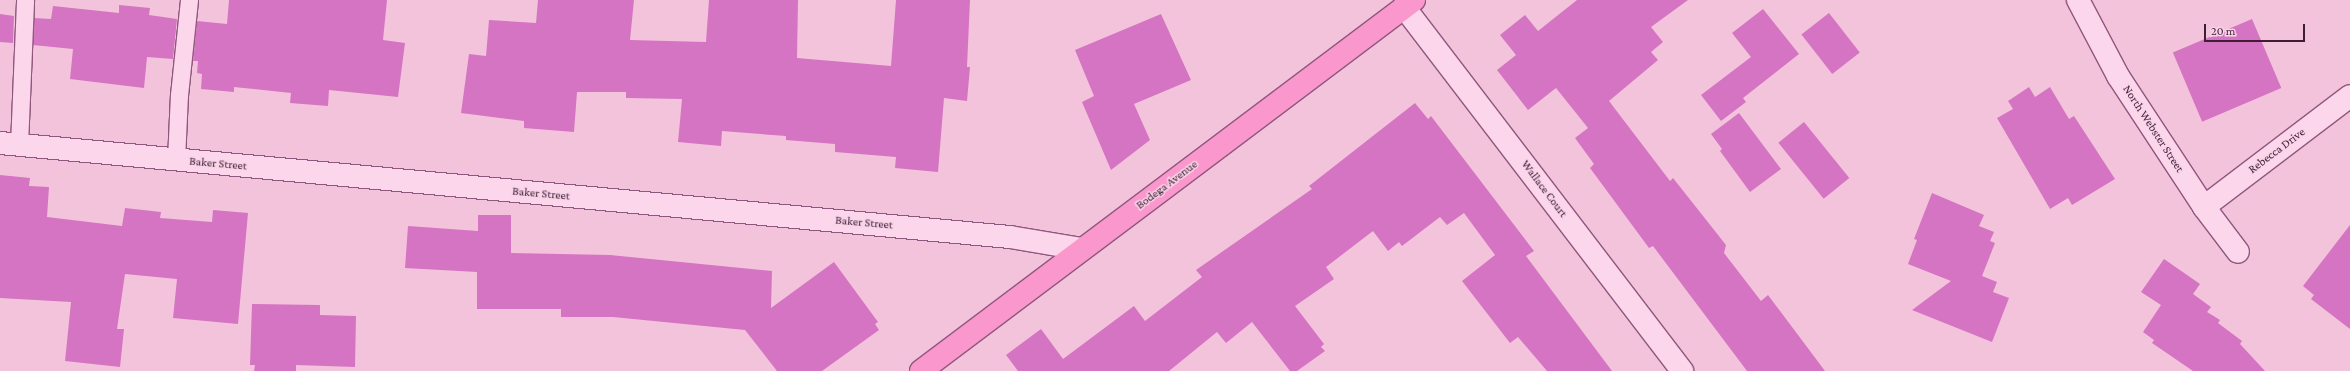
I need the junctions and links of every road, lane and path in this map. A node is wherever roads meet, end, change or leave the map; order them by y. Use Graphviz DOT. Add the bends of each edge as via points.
graph roads {
  1 [pos="25,0"];
  2 [pos="189,0"];
  3 [pos="2078,0"];
  4 [pos="1409,3"];
  5 [pos="2350,96"];
  6 [pos="9,144"];
  7 [pos="176,160"];
  8 [pos="2204,207"];
  9 [pos="1082,249"];
  10 [pos="2238,252"];
  11 [pos="921,371"];
  12 [pos="1682,371"];
  1 -- 6 [label="lane"];
  2 -- 7 [label="lane" via="179,95"];
  3 -- 8 [label="street, North Webster Street" via="2118,76"];
  4 -- 9 [label="main road, Bodega Avenue"];
  4 -- 12 [label="street, Wallace Court"];
  5 -- 8 [label="street, Rebecca Drive"];
  6 -- 7 [label="street, Baker Street"];
  7 -- 9 [label="street, Baker Street" via="1010,237"];
  8 -- 10 [label="street, North Webster Street"];
  9 -- 11 [label="main road, Bodega Avenue"];
}
